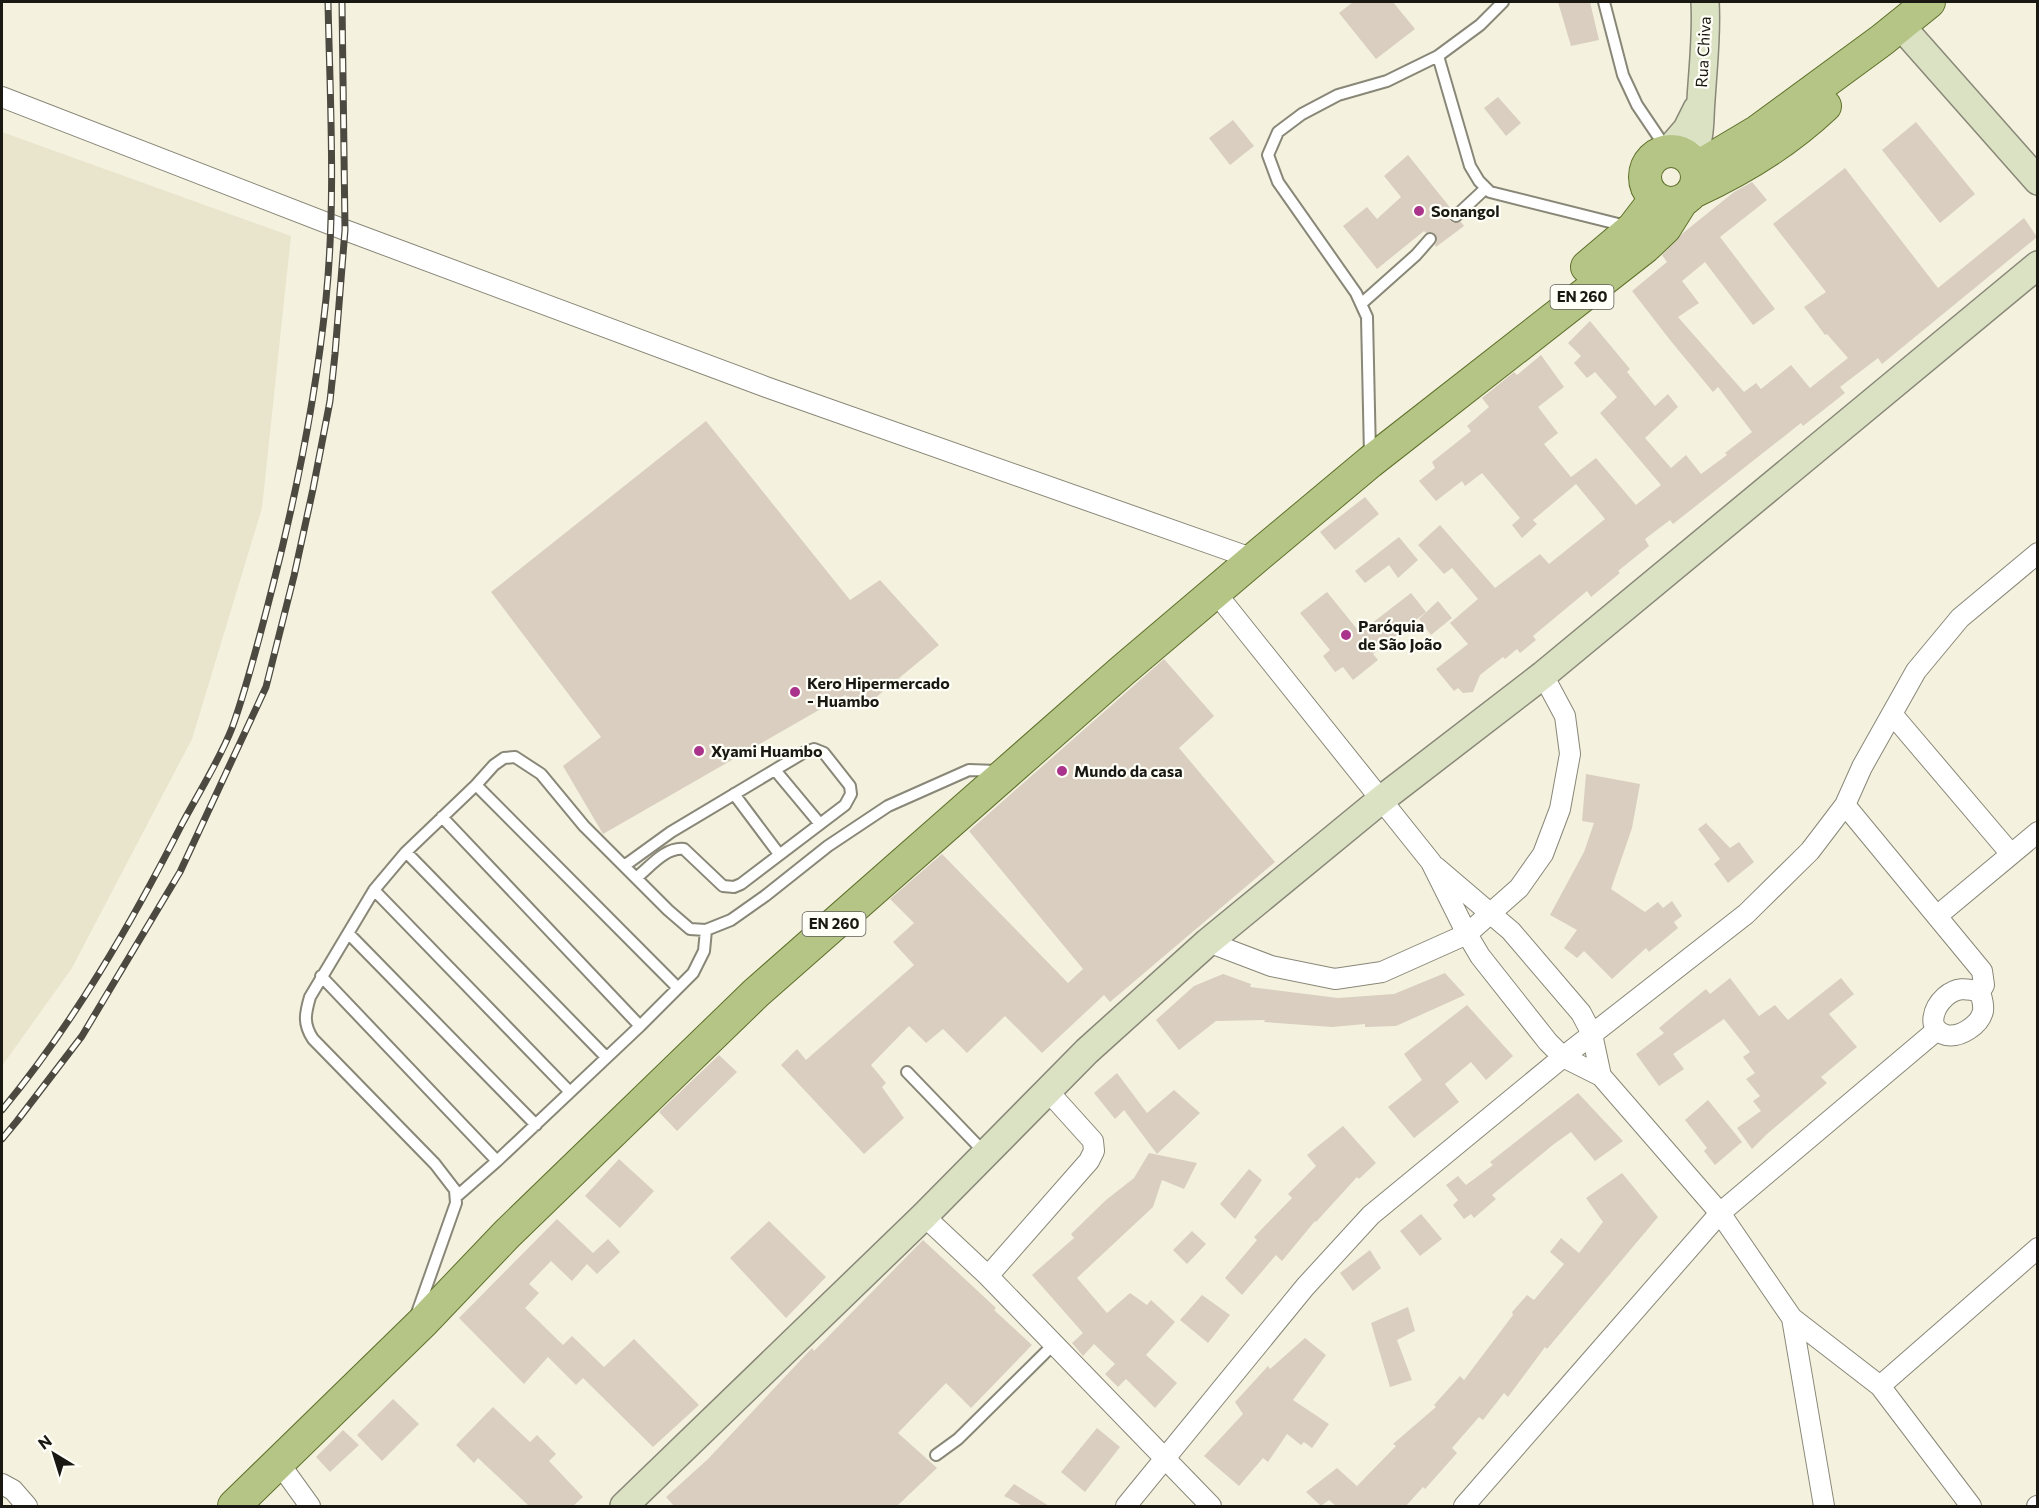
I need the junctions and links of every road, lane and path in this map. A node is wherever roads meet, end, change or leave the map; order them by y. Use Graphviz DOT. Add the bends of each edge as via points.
graph roads {
  1 [pos="1503,2"];
  2 [pos="1604,2"];
  3 [pos="1705,2"];
  4 [pos="1929,2"];
  5 [pos="1891,32"];
  6 [pos="1438,56"];
  7 [pos="2,97"];
  8 [pos="1681,178"];
  9 [pos="2037,181"];
  10 [pos="1486,188"];
  11 [pos="1456,216"];
  12 [pos="1633,228"];
  13 [pos="1430,239"];
  14 [pos="2037,265"];
  15 [pos="1361,304"];
  16 [pos="1473,383"];
  17 [pos="1370,462"];
  18 [pos="2037,553"];
  19 [pos="1254,559"];
  20 [pos="1215,592"];
  21 [pos="1543,675"];
  22 [pos="1892,714"];
  23 [pos="775,770"];
  24 [pos="1009,771"];
  25 [pos="476,785"];
  26 [pos="734,794"];
  27 [pos="1382,799"];
  28 [pos="1845,805"];
  29 [pos="442,817"];
  30 [pos="820,824"];
  31 [pos="2037,832"];
  32 [pos="406,852"];
  33 [pos="779,854"];
  34 [pos="2012,854"];
  35 [pos="1431,862"];
  36 [pos="624,866"];
  37 [pos="636,878"];
  38 [pos="374,890"];
  39 [pos="1491,913"];
  40 [pos="1938,916"];
  41 [pos="705,930"];
  42 [pos="349,934"];
  43 [pos="1467,934"];
  44 [pos="1208,942"];
  45 [pos="321,976"];
  46 [pos="678,988"];
  47 [pos="1980,993"];
  48 [pos="640,1026"];
  49 [pos="1937,1030"];
  50 [pos="1592,1034"];
  51 [pos="606,1057"];
  52 [pos="1563,1057"];
  53 [pos="906,1072"];
  54 [pos="1601,1077"];
  55 [pos="1047,1090"];
  56 [pos="569,1091"];
  57 [pos="536,1125"];
  58 [pos="985,1153"];
  59 [pos="497,1161"];
  60 [pos="456,1197"];
  61 [pos="1720,1213"];
  62 [pos="924,1216"];
  63 [pos="2037,1248"];
  64 [pos="988,1276"];
  65 [pos="1792,1318"];
  66 [pos="409,1336"];
  67 [pos="1054,1344"];
  68 [pos="1880,1386"];
  69 [pos="936,1455"];
  70 [pos="1164,1458"];
  71 [pos="279,1463"];
  72 [pos="2,1484"];
  73 [pos="27,1506"];
  74 [pos="234,1506"];
  75 [pos="310,1506"];
  76 [pos="624,1506"];
  77 [pos="1126,1506"];
  78 [pos="1212,1506"];
  79 [pos="1464,1506"];
  80 [pos="1824,1506"];
  81 [pos="1971,1506"];
  1 -- 6 [label="lane"];
  2 -- 8 [label="lane" via="1623,75"];
  3 -- 8 [label="street, Rua Chiva" via="1701,127 1696,149"];
  4 -- 5 [label="main road, EN 260"];
  5 -- 8 [label="main road, EN 260" via="1758,131"];
  5 -- 9 [label="street"];
  6 -- 10 [label="lane" via="1470,166"];
  6 -- 15 [label="lane" via="1387,81 1338,95 1302,114 1278,132 1268,155 1278,182"];
  7 -- 19 [label="street" via="766,387"];
  8 -- 12 [label="main road, EN 260"];
  8 -- 16 [label="main road, EN 260" via="1665,228"];
  10 -- 11 [label="lane"];
  10 -- 12 [label="lane"];
  12 -- 16 [label="main road, EN 260" via="1524,321"];
  13 -- 15 [label="lane"];
  14 -- 21 [label="street"];
  15 -- 17 [label="lane" via="1367,316"];
  16 -- 17 [label="main road, EN 260"];
  17 -- 19 [label="main road, EN 260"];
  18 -- 22 [label="street" via="1960,618 1916,672"];
  19 -- 20 [label="main road, EN 260"];
  20 -- 24 [label="main road, EN 260"];
  20 -- 27 [label="street"];
  21 -- 27 [label="street"];
  21 -- 39 [label="street" via="1565,716 1570,754 1560,808 1543,854 1519,888"];
  22 -- 28 [label="street"];
  22 -- 34 [label="street"];
  23 -- 26 [label="lane"];
  23 -- 30 [label="lane"];
  23 -- 30 [label="lane" via="814,749 824,753 850,786 851,794 845,805"];
  24 -- 41 [label="lane" via="969,770 888,806 731,920"];
  24 -- 66 [label="main road, EN 260" via="756,993 507,1234"];
  25 -- 29 [label="lane"];
  25 -- 36 [label="lane" via="494,765 515,757 542,774 584,826"];
  25 -- 46 [label="lane"];
  26 -- 33 [label="lane"];
  26 -- 36 [label="lane" via="670,832"];
  27 -- 35 [label="street"];
  27 -- 44 [label="street"];
  28 -- 40 [label="street"];
  28 -- 50 [label="street" via="1810,851 1746,914"];
  29 -- 32 [label="lane"];
  29 -- 48 [label="lane"];
  30 -- 33 [label="lane"];
  31 -- 34 [label="street"];
  32 -- 38 [label="lane"];
  32 -- 51 [label="lane"];
  33 -- 37 [label="lane" via="734,887 723,885 684,849 666,853"];
  34 -- 40 [label="street"];
  35 -- 39 [label="street"];
  35 -- 43 [label="street"];
  36 -- 37 [label="lane"];
  37 -- 41 [label="lane" via="690,929"];
  38 -- 42 [label="lane"];
  38 -- 56 [label="lane"];
  39 -- 43 [label="street"];
  39 -- 50 [label="street" via="1581,1014"];
  40 -- 47 [label="street" via="1982,971 1984,985"];
  41 -- 46 [label="lane" via="704,951 693,973"];
  42 -- 45 [label="lane"];
  42 -- 57 [label="lane"];
  43 -- 44 [label="street" via="1382,972 1335,980 1271,966"];
  43 -- 52 [label="street" via="1480,956"];
  44 -- 55 [label="street"];
  45 -- 59 [label="lane"];
  45 -- 60 [label="lane" via="304,1017 306,1029 328,1057 435,1164"];
  46 -- 48 [label="lane"];
  47 -- 49 [label="street" via="1983,1012 1978,1021 1955,1035"];
  47 -- 49 [label="street" via="1967,988 1954,990 1944,998 1934,1010"];
  48 -- 51 [label="lane"];
  49 -- 61 [label="street"];
  50 -- 52 [label="street"];
  50 -- 54 [label="street"];
  51 -- 56 [label="lane"];
  52 -- 54 [label="street"];
  52 -- 70 [label="street" via="1371,1215 1305,1287"];
  53 -- 58 [label="lane"];
  54 -- 61 [label="street"];
  55 -- 58 [label="street"];
  55 -- 64 [label="street" via="1093,1141 1094,1151"];
  56 -- 57 [label="lane"];
  57 -- 59 [label="lane"];
  58 -- 62 [label="street"];
  59 -- 60 [label="lane"];
  60 -- 66 [label="lane"];
  61 -- 65 [label="street"];
  61 -- 79 [label="street"];
  62 -- 64 [label="street"];
  62 -- 76 [label="street"];
  63 -- 68 [label="street"];
  64 -- 67 [label="street"];
  65 -- 68 [label="street"];
  65 -- 80 [label="street"];
  66 -- 71 [label="main road, EN 260"];
  67 -- 69 [label="lane" via="958,1439"];
  67 -- 70 [label="street"];
  68 -- 81 [label="street"];
  70 -- 77 [label="street"];
  70 -- 78 [label="street"];
  71 -- 74 [label="main road, EN 260"];
  71 -- 75 [label="street"];
  72 -- 73 [label="street"];
}
